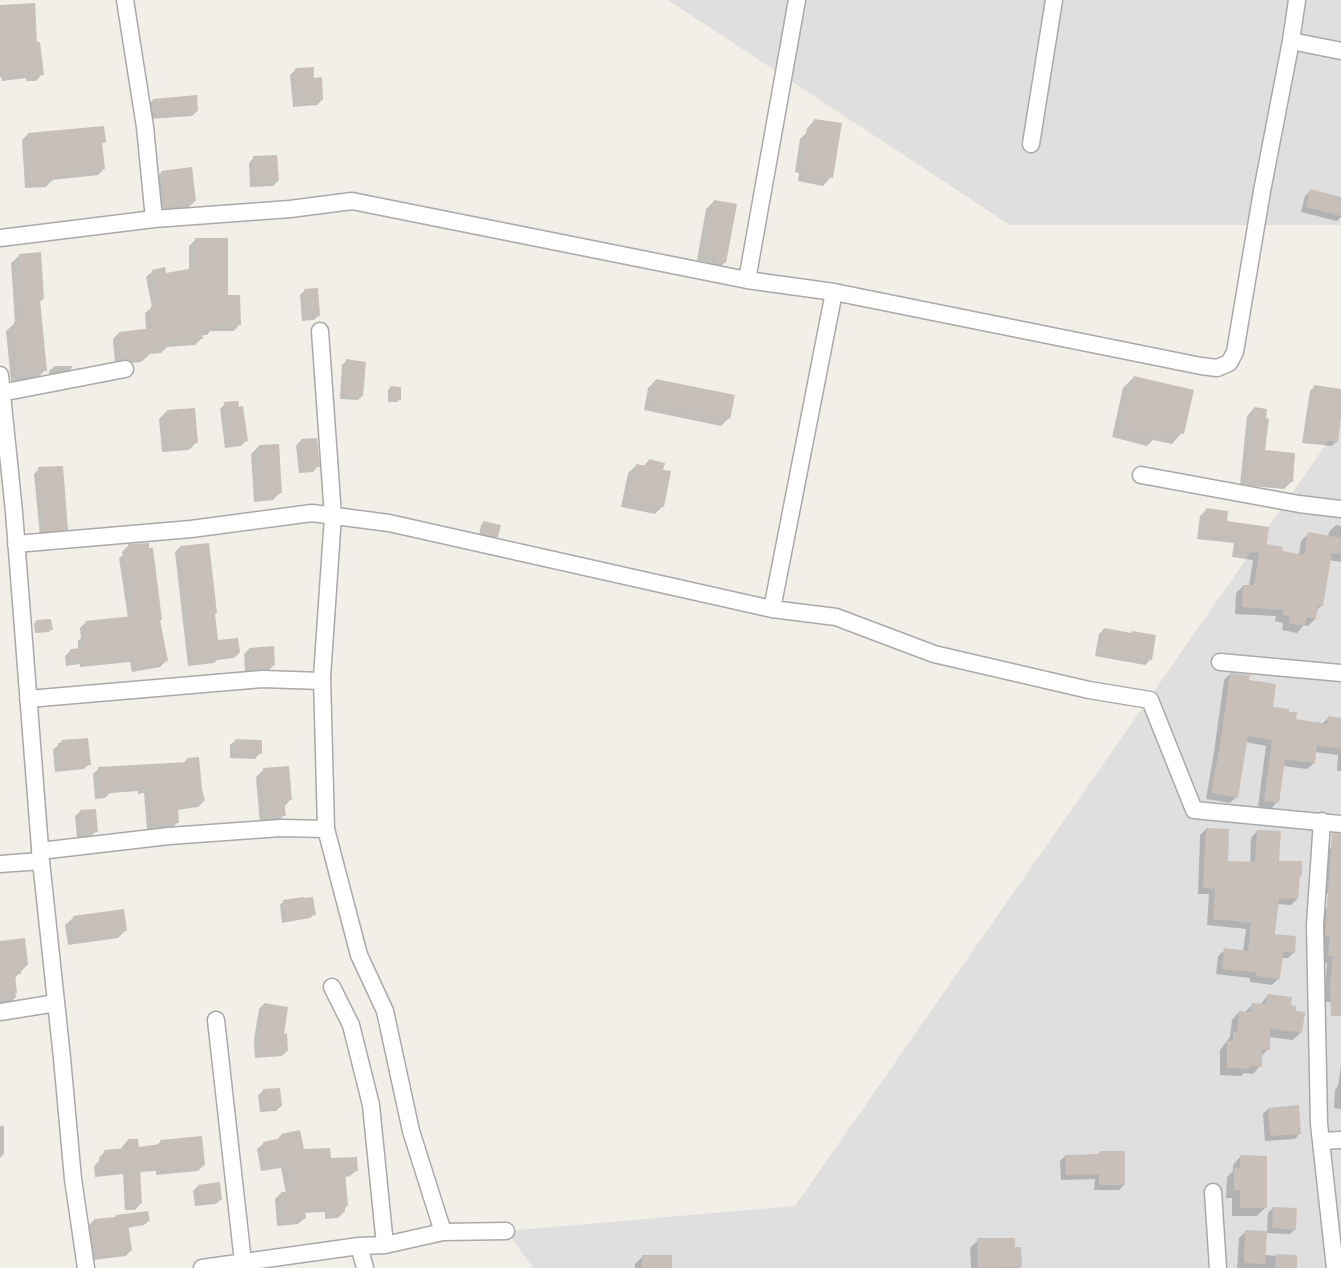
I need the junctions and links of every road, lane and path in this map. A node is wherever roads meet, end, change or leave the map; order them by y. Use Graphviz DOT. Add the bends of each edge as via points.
graph roads {
  1 [pos="125,0"];
  2 [pos="797,0"];
  3 [pos="1054,0"];
  4 [pos="1297,0"];
  5 [pos="1292,41"];
  6 [pos="1341,51"];
  7 [pos="1031,144"];
  8 [pos="154,219"];
  9 [pos="0,238"];
  10 [pos="747,280"];
  11 [pos="834,292"];
  12 [pos="320,331"];
  13 [pos="125,369"];
  14 [pos="0,375"];
  15 [pos="1,393"];
  16 [pos="1141,475"];
  17 [pos="1341,509"];
  18 [pos="7,512"];
  19 [pos="333,516"];
  20 [pos="16,544"];
  21 [pos="772,608"];
  22 [pos="1220,662"];
  23 [pos="1341,673"];
  24 [pos="322,681"];
  25 [pos="28,699"];
  26 [pos="1322,821"];
  27 [pos="1341,824"];
  28 [pos="326,829"];
  29 [pos="40,856"];
  30 [pos="0,864"];
  31 [pos="332,986"];
  32 [pos="56,1003"];
  33 [pos="0,1012"];
  34 [pos="216,1020"];
  35 [pos="1341,1140"];
  36 [pos="1322,1141"];
  37 [pos="1213,1192"];
  38 [pos="506,1231"];
  39 [pos="443,1232"];
  40 [pos="384,1245"];
  41 [pos="359,1246"];
  42 [pos="243,1262"];
  43 [pos="86,1268"];
  44 [pos="202,1268"];
  45 [pos="365,1268"];
  46 [pos="1218,1268"];
  47 [pos="1335,1268"];
  1 -- 8 [label="street" via="145,127"];
  2 -- 10 [label="street"];
  3 -- 7 [label="street"];
  4 -- 5 [label="street"];
  5 -- 6 [label="street"];
  5 -- 11 [label="street" via="1235,352 1229,363 1217,368 1201,366"];
  8 -- 9 [label="street"];
  8 -- 10 [label="street" via="290,209 352,200"];
  10 -- 11 [label="street"];
  11 -- 21 [label="street"];
  12 -- 19 [label="street"];
  13 -- 15 [label="street"];
  14 -- 15 [label="street"];
  15 -- 18 [label="street"];
  16 -- 17 [label="street"];
  18 -- 20 [label="street"];
  19 -- 20 [label="street" via="312,513 191,529"];
  19 -- 21 [label="street" via="390,523"];
  19 -- 24 [label="street"];
  20 -- 25 [label="street"];
  21 -- 26 [label="street" via="836,617 934,654 1089,690 1150,700 1194,810"];
  22 -- 23 [label="street"];
  24 -- 25 [label="street" via="262,679"];
  24 -- 28 [label="street"];
  25 -- 29 [label="street"];
  26 -- 27 [label="street"];
  26 -- 36 [label="street" via="1314,924"];
  28 -- 29 [label="street" via="281,828 179,836"];
  28 -- 39 [label="street" via="359,955 385,1011 411,1131"];
  29 -- 30 [label="street"];
  29 -- 32 [label="street"];
  31 -- 40 [label="street" via="351,1026 371,1105"];
  32 -- 33 [label="street"];
  32 -- 43 [label="street" via="72,1178"];
  34 -- 42 [label="street"];
  35 -- 36 [label="street"];
  36 -- 47 [label="street"];
  37 -- 46 [label="street"];
  38 -- 39 [label="street"];
  39 -- 40 [label="street"];
  40 -- 41 [label="street"];
  41 -- 42 [label="street"];
  41 -- 45 [label="street"];
  42 -- 44 [label="street"];
}
